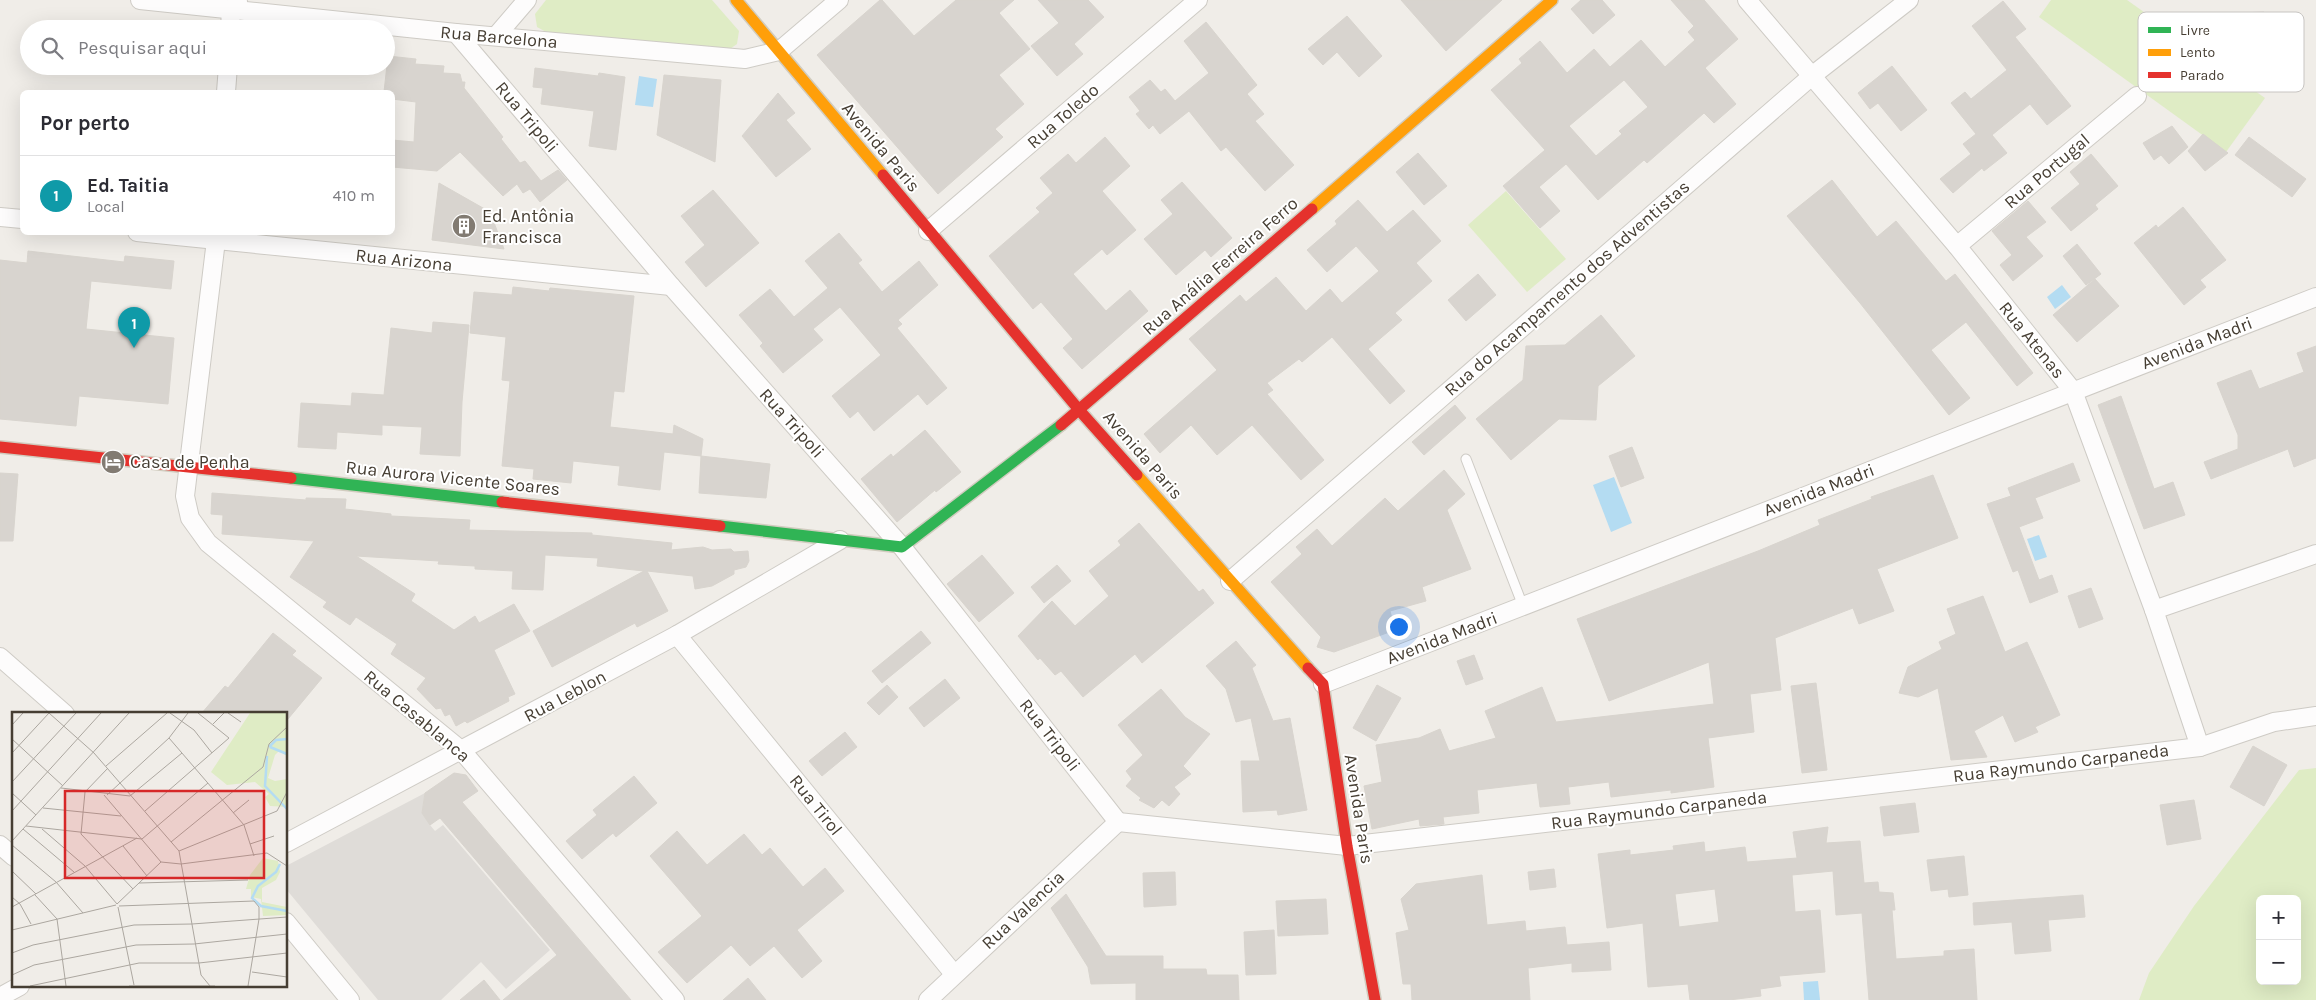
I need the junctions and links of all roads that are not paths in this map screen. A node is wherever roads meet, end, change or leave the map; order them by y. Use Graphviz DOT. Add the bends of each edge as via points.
graph roads {
  1 [pos="140,0"];
  2 [pos="526,0"];
  3 [pos="736,0"];
  4 [pos="838,0"];
  5 [pos="1198,0"];
  6 [pos="1552,0"];
  7 [pos="1747,0"];
  8 [pos="1909,0"];
  9 [pos="236,5"];
  10 [pos="232,20"];
  11 [pos="354,20"];
  12 [pos="395,25"];
  13 [pos="456,33"];
  14 [pos="496,36"];
  15 [pos="779,51"];
  16 [pos="227,75"];
  17 [pos="1813,75"];
  18 [pos="226,90"];
  19 [pos="2137,96"];
  20 [pos="0,217"];
  21 [pos="20,220"];
  22 [pos="928,231"];
  23 [pos="185,235"];
  24 [pos="217,237"];
  25 [pos="1957,246"];
  26 [pos="670,286"];
  27 [pos="2316,296"];
  28 [pos="2074,391"];
  29 [pos="1080,410"];
  30 [pos="0,447"];
  31 [pos="1466,459"];
  32 [pos="189,466"];
  33 [pos="840,540"];
  34 [pos="902,547"];
  35 [pos="2316,554"];
  36 [pos="1230,581"];
  37 [pos="1523,606"];
  38 [pos="2154,610"];
  39 [pos="678,635"];
  40 [pos="0,657"];
  41 [pos="1323,684"];
  42 [pos="63,712"];
  43 [pos="2316,716"];
  44 [pos="2200,747"];
  45 [pos="462,751"];
  46 [pos="1118,822"];
  47 [pos="288,842"];
  48 [pos="0,845"];
  49 [pos="1347,846"];
  50 [pos="12,855"];
  51 [pos="288,924"];
  52 [pos="954,974"];
  53 [pos="16,988"];
  54 [pos="0,997"];
  55 [pos="350,1000"];
  56 [pos="675,1000"];
  57 [pos="928,1000"];
  58 [pos="1375,1000"];
  1 -- 9 [label="street, Rua Barcelona"];
  2 -- 14 [label="street"];
  3 -- 15 [label="street, Avenida Paris"];
  4 -- 15 [label="street, Rua Barcelona"];
  5 -- 22 [label="street, Rua Toledo"];
  6 -- 29 [label="street, Rua Anália Ferreira Ferro"];
  7 -- 17 [label="street, Rua Atenas"];
  8 -- 17 [label="street, Rua do Acampamento dos Adventistas"];
  9 -- 10 [label="street"];
  9 -- 11 [label="street, Rua Barcelona"];
  12 -- 13 [label="street, Rua Barcelona"];
  13 -- 14 [label="street, Rua Barcelona"];
  13 -- 26 [label="street, Rua Tripoli"];
  14 -- 15 [label="street, Rua Barcelona" via="745,59"];
  15 -- 22 [label="street, Avenida Paris"];
  16 -- 18 [label="street"];
  17 -- 25 [label="street, Rua Atenas"];
  17 -- 36 [label="street, Rua do Acampamento dos Adventistas"];
  19 -- 25 [label="street, Rua Portugal"];
  20 -- 21 [label="street"];
  22 -- 29 [label="street, Avenida Paris"];
  23 -- 24 [label="street, Rua Arizona"];
  24 -- 26 [label="street, Rua Arizona"];
  24 -- 32 [label="street, Rua Casablanca"];
  25 -- 28 [label="street, Rua Atenas"];
  26 -- 34 [label="street, Rua Tripoli"];
  27 -- 28 [label="street, Avenida Madri"];
  28 -- 37 [label="street, Avenida Madri"];
  28 -- 38 [label="street, Rua Atenas"];
  29 -- 34 [label="street, Rua Anália Ferreira Ferro"];
  29 -- 36 [label="street, Avenida Paris"];
  30 -- 32 [label="street, Rua Aurora Vicente Soares"];
  31 -- 37 [label="lane"];
  32 -- 33 [label="street, Rua Aurora Vicente Soares"];
  32 -- 45 [label="street, Rua Casablanca" via="185,496 190,518 208,543"];
  33 -- 34 [label="street, Rua Aurora Vicente Soares"];
  33 -- 39 [label="street, Rua Leblon"];
  34 -- 46 [label="street, Rua Tripoli"];
  35 -- 38 [label="street"];
  36 -- 41 [label="street, Avenida Paris"];
  37 -- 41 [label="street, Avenida Madri"];
  38 -- 44 [label="street, Rua Atenas"];
  39 -- 45 [label="street, Rua Leblon"];
  39 -- 52 [label="street, Rua Tirol"];
  40 -- 42 [label="street"];
  41 -- 49 [label="street, Avenida Paris"];
  43 -- 44 [label="street" via="2274,722"];
  44 -- 49 [label="street, Rua Raymundo Carpaneda"];
  45 -- 47 [label="street, Rua Leblon"];
  45 -- 56 [label="street, Rua Casablanca"];
  46 -- 49 [label="street, Rua Raymundo Carpaneda"];
  46 -- 52 [label="street, Rua Valencia"];
  48 -- 50 [label="street"];
  49 -- 58 [label="street, Avenida Paris"];
  51 -- 55 [label="street"];
  52 -- 57 [label="street, Rua Valencia"];
  53 -- 54 [label="street"];
}
